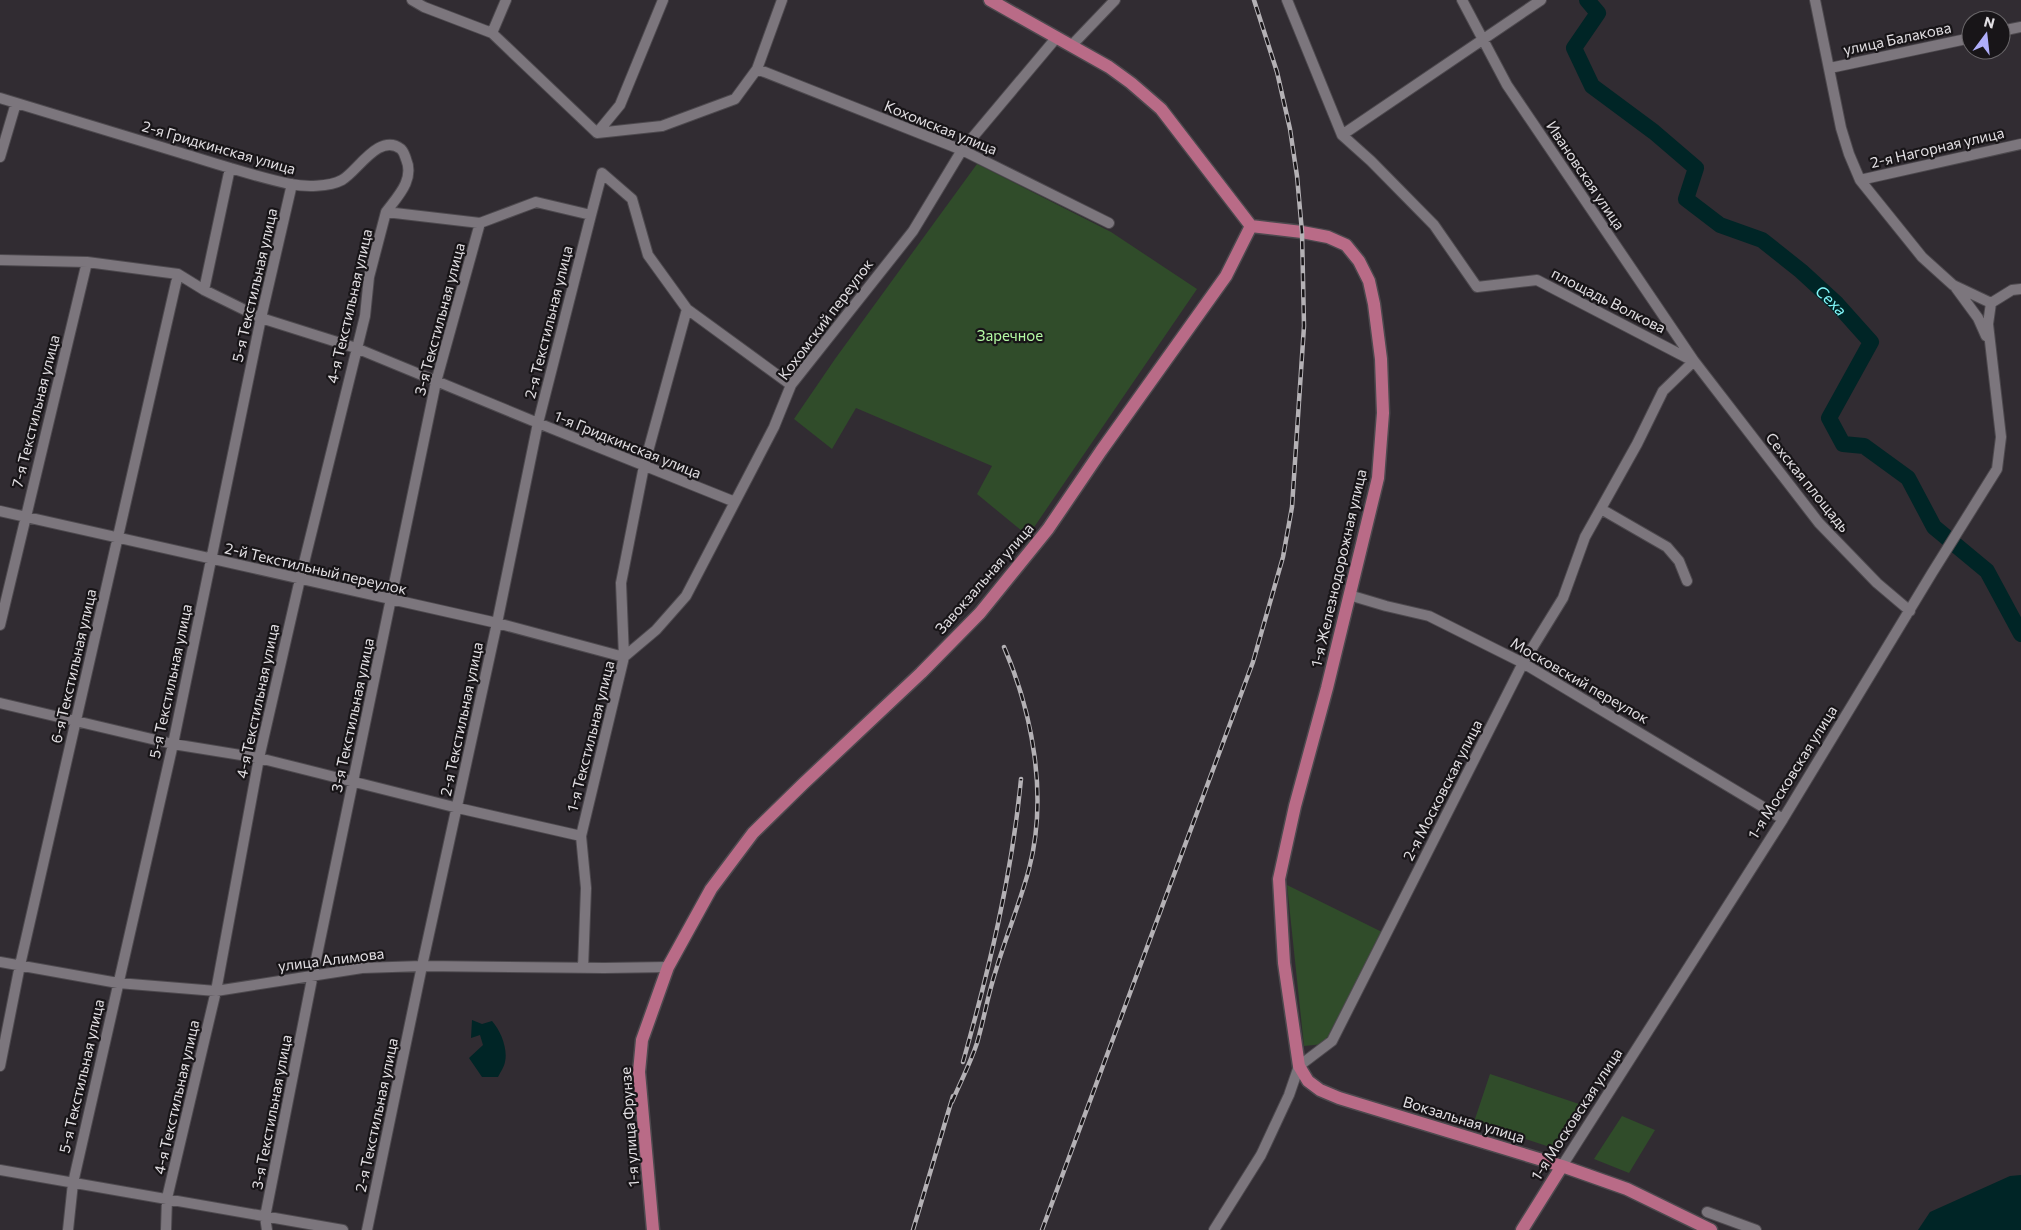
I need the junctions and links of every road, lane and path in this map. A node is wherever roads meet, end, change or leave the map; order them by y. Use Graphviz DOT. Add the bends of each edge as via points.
graph roads {
  1 [pos="412,0"];
  2 [pos="506,0"];
  3 [pos="663,0"];
  4 [pos="782,0"];
  5 [pos="990,0"];
  6 [pos="1115,0"];
  7 [pos="1287,0"];
  8 [pos="1462,0"];
  9 [pos="1540,0"];
  10 [pos="1814,0"];
  11 [pos="492,34"];
  12 [pos="1057,37"];
  13 [pos="1482,40"];
  14 [pos="1961,40"];
  15 [pos="1072,45"];
  16 [pos="1830,68"];
  17 [pos="756,69"];
  18 [pos="0,98"];
  19 [pos="16,103"];
  20 [pos="597,133"];
  21 [pos="1342,135"];
  22 [pos="2021,144"];
  23 [pos="962,150"];
  24 [pos="0,157"];
  25 [pos="230,168"];
  26 [pos="1860,180"];
  27 [pos="292,184"];
  28 [pos="386,212"];
  29 [pos="591,215"];
  30 [pos="480,223"];
  31 [pos="1109,223"];
  32 [pos="1251,226"];
  33 [pos="0,260"];
  34 [pos="87,262"];
  35 [pos="178,274"];
  36 [pos="1954,285"];
  37 [pos="2021,289"];
  38 [pos="204,290"];
  39 [pos="1991,304"];
  40 [pos="687,309"];
  41 [pos="261,318"];
  42 [pos="1991,347"];
  43 [pos="356,348"];
  44 [pos="1694,361"];
  45 [pos="436,382"];
  46 [pos="791,385"];
  47 [pos="538,424"];
  48 [pos="644,466"];
  49 [pos="735,502"];
  50 [pos="1601,508"];
  51 [pos="0,512"];
  52 [pos="25,517"];
  53 [pos="118,538"];
  54 [pos="210,559"];
  55 [pos="300,579"];
  56 [pos="1688,581"];
  57 [pos="1349,595"];
  58 [pos="391,601"];
  59 [pos="1910,611"];
  60 [pos="497,623"];
  61 [pos="0,625"];
  62 [pos="624,657"];
  63 [pos="1524,663"];
  64 [pos="0,704"];
  65 [pos="76,721"];
  66 [pos="172,744"];
  67 [pos="259,758"];
  68 [pos="353,783"];
  69 [pos="458,808"];
  70 [pos="1783,819"];
  71 [pos="581,836"];
  72 [pos="0,962"];
  73 [pos="20,965"];
  74 [pos="422,966"];
  75 [pos="668,967"];
  76 [pos="583,968"];
  77 [pos="313,974"];
  78 [pos="118,982"];
  79 [pos="216,991"];
  80 [pos="0,1066"];
  81 [pos="1299,1066"];
  82 [pos="1562,1166"];
  83 [pos="0,1170"];
  84 [pos="73,1183"];
  85 [pos="167,1198"];
  86 [pos="1707,1212"];
  87 [pos="265,1217"];
  88 [pos="68,1230"];
  89 [pos="166,1230"];
  90 [pos="267,1230"];
  91 [pos="343,1230"];
  92 [pos="367,1230"];
  93 [pos="653,1230"];
  94 [pos="1214,1230"];
  95 [pos="1522,1230"];
  96 [pos="1711,1230"];
  97 [pos="1756,1230"];
  1 -- 11 [label="street"];
  2 -- 11 [label="street"];
  3 -- 20 [label="street" via="620,105"];
  4 -- 17 [label="street"];
  5 -- 12 [label="main road"];
  6 -- 15 [label="street"];
  7 -- 21 [label="street"];
  8 -- 13 [label="street, Ивановская улица"];
  9 -- 13 [label="street"];
  10 -- 16 [label="street"];
  11 -- 20 [label="street"];
  12 -- 15 [label="main road"];
  12 -- 23 [label="street, Кохомский переулок"];
  13 -- 21 [label="street"];
  13 -- 44 [label="street, Ивановская улица" via="1507,85"];
  14 -- 16 [label="street, улица Балакова"];
  15 -- 32 [label="main road" via="1131,83 1161,109"];
  16 -- 26 [label="street" via="1841,128"];
  17 -- 20 [label="street" via="735,99 662,126"];
  17 -- 23 [label="street, Кохомская улица"];
  18 -- 19 [label="street, 2-я Гридкинская улица"];
  19 -- 24 [label="street"];
  19 -- 25 [label="street, 2-я Гридкинская улица"];
  21 -- 44 [label="street, площадь Волкова" via="1434,225 1477,287 1537,280"];
  22 -- 26 [label="street, 2-я Нагорная улица"];
  23 -- 31 [label="street, Кохомская улица"];
  23 -- 46 [label="street, Кохомский переулок" via="912,231"];
  25 -- 27 [label="street, 2-я Гридкинская улица"];
  25 -- 38 [label="street"];
  26 -- 36 [label="street" via="1922,257"];
  27 -- 28 [label="street, 2-я Гридкинская улица" via="328,185 344,180 370,153 385,146 394,146 404,152 409,174"];
  27 -- 41 [label="street, 5-я Текстильная улица"];
  28 -- 30 [label="street"];
  28 -- 43 [label="street, 4-я Текстильная улица" via="369,277"];
  29 -- 30 [label="street" via="536,202"];
  29 -- 40 [label="street" via="602,173 632,199 648,255"];
  29 -- 47 [label="street, 2-я Текстильная улица"];
  30 -- 45 [label="street, 3-я Текстильная улица"];
  32 -- 57 [label="main road, 1-я Железнодорожная улица" via="1302,232 1346,244 1369,281 1381,359 1383,413 1378,478"];
  32 -- 75 [label="main road, Завокзальная улица" via="1226,276 1048,529 980,613 753,833 711,889"];
  33 -- 34 [label="street, 1-я Гридкинская улица"];
  34 -- 35 [label="street, 1-я Гридкинская улица"];
  34 -- 52 [label="street, 7-я Текстильная улица"];
  35 -- 38 [label="street, 1-я Гридкинская улица"];
  35 -- 53 [label="street, 6-я Текстильная улица"];
  36 -- 39 [label="street"];
  36 -- 42 [label="street" via="1978,318"];
  37 -- 39 [label="street" via="2012,290"];
  38 -- 41 [label="street, 1-я Гридкинская улица"];
  39 -- 42 [label="street, 1-я Московская улица" via="1988,324"];
  40 -- 46 [label="street"];
  40 -- 48 [label="street, 1-я Текстильная улица"];
  41 -- 43 [label="street, 1-я Гридкинская улица"];
  41 -- 54 [label="street, 5-я Текстильная улица"];
  42 -- 59 [label="street, 1-я Московская улица" via="2001,437 1997,469"];
  43 -- 45 [label="street, 1-я Гридкинская улица"];
  43 -- 55 [label="street, 4-я Текстильная улица"];
  44 -- 50 [label="street, 2-я Московская улица" via="1663,391"];
  44 -- 59 [label="street, Сехская площадь" via="1819,523 1877,583"];
  45 -- 47 [label="street, 1-я Гридкинская улица"];
  45 -- 58 [label="street, 3-я Текстильная улица"];
  46 -- 49 [label="street, Кохомский переулок" via="774,427"];
  47 -- 48 [label="street, 1-я Гридкинская улица"];
  47 -- 60 [label="street, 2-я Текстильная улица"];
  48 -- 49 [label="street, 1-я Гридкинская улица"];
  48 -- 62 [label="street, 1-я Текстильная улица" via="621,583"];
  49 -- 62 [label="street, Кохомский переулок" via="686,596 656,630"];
  50 -- 56 [label="street" via="1667,546 1679,561"];
  50 -- 63 [label="street, 2-я Московская улица" via="1585,537 1563,598"];
  51 -- 52 [label="street, 2-й Текстильный переулок"];
  52 -- 53 [label="street, 2-й Текстильный переулок"];
  52 -- 61 [label="street, 7-я Текстильная улица"];
  53 -- 54 [label="street, 2-й Текстильный переулок"];
  53 -- 65 [label="street, 6-я Текстильная улица"];
  54 -- 55 [label="street, 2-й Текстильный переулок"];
  54 -- 66 [label="street, 5-я Текстильная улица"];
  55 -- 58 [label="street, 2-й Текстильный переулок"];
  55 -- 67 [label="street, 4-я Текстильная улица"];
  57 -- 63 [label="street, Московский переулок" via="1428,616"];
  57 -- 81 [label="main road, 1-я Железнодорожная улица" via="1279,879 1284,963"];
  58 -- 60 [label="street, 2-й Текстильный переулок"];
  58 -- 68 [label="street, 3-я Текстильная улица"];
  59 -- 70 [label="street, 1-я Московская улица"];
  60 -- 62 [label="street, 2-й Текстильный переулок"];
  60 -- 69 [label="street, 2-я Текстильная улица"];
  62 -- 71 [label="street, 1-я Текстильная улица"];
  63 -- 70 [label="street, Московский переулок"];
  63 -- 81 [label="street, 2-я Московская улица" via="1332,1041"];
  64 -- 65 [label="street"];
  65 -- 66 [label="street"];
  65 -- 73 [label="street, 6-я Текстильная улица"];
  66 -- 67 [label="street"];
  66 -- 78 [label="street, 5-я Текстильная улица"];
  67 -- 68 [label="street"];
  67 -- 79 [label="street, 4-я Текстильная улица"];
  68 -- 69 [label="street"];
  68 -- 77 [label="street, 3-я Текстильная улица"];
  69 -- 71 [label="street"];
  69 -- 74 [label="street, 2-я Текстильная улица"];
  70 -- 82 [label="street, 1-я Московская улица"];
  71 -- 76 [label="street, 1-я Текстильная улица" via="586,888"];
  72 -- 73 [label="street, улица Алимова"];
  73 -- 78 [label="street, улица Алимова"];
  73 -- 80 [label="street, 6-я Текстильная улица"];
  74 -- 76 [label="street, улица Алимова"];
  74 -- 77 [label="street, улица Алимова"];
  74 -- 92 [label="street, 2-я Текстильная улица"];
  75 -- 76 [label="street, улица Алимова"];
  75 -- 93 [label="main road, 1-я улица Фрунзе" via="642,1040 639,1072"];
  77 -- 79 [label="street, улица Алимова"];
  77 -- 87 [label="street, 3-я Текстильная улица"];
  78 -- 79 [label="street, улица Алимова"];
  78 -- 84 [label="street, 5-я Текстильная улица"];
  79 -- 85 [label="street, 4-я Текстильная улица"];
  81 -- 82 [label="main road, Вокзальная улица" via="1308,1081 1339,1098"];
  81 -- 94 [label="street" via="1261,1155"];
  82 -- 95 [label="main road, 1-я Московская улица"];
  82 -- 96 [label="main road, Вокзальная улица" via="1627,1188"];
  83 -- 84 [label="street"];
  84 -- 85 [label="street"];
  84 -- 88 [label="street, 5-я Текстильная улица"];
  85 -- 87 [label="street"];
  85 -- 89 [label="street, 4-я Текстильная улица"];
  86 -- 97 [label="street"];
  87 -- 90 [label="street, 3-я Текстильная улица"];
  87 -- 91 [label="street"];
}
